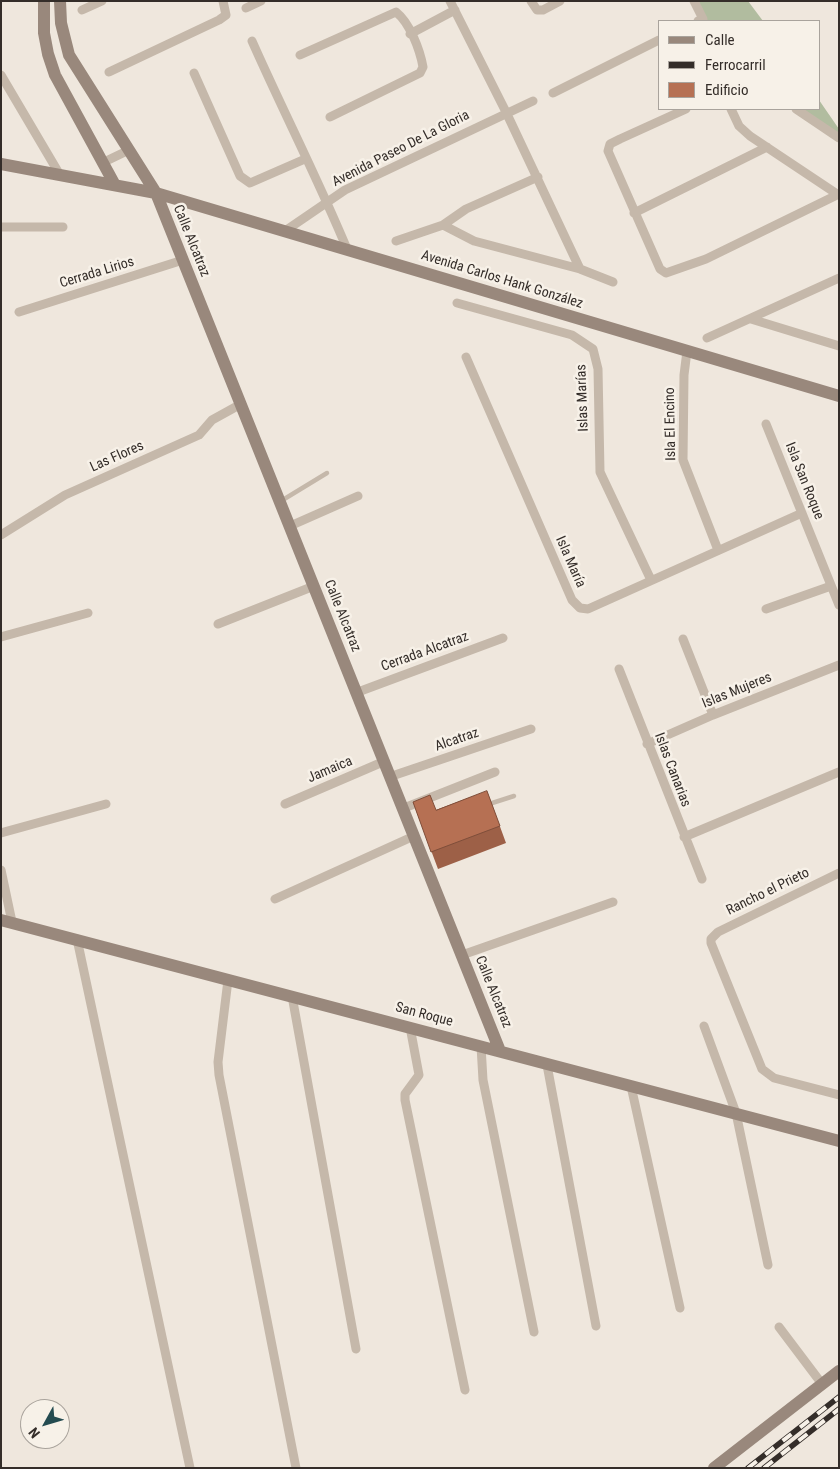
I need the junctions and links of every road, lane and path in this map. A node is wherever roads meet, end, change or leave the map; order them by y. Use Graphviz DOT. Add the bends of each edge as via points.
graph roads {
  1 [pos="44,1"];
  2 [pos="60,1"];
  3 [pos="102,1"];
  4 [pos="223,1"];
  5 [pos="261,1"];
  6 [pos="450,1"];
  7 [pos="531,1"];
  8 [pos="560,1"];
  9 [pos="694,1"];
  10 [pos="246,8"];
  11 [pos="82,10"];
  12 [pos="455,10"];
  13 [pos="702,20"];
  14 [pos="410,34"];
  15 [pos="658,40"];
  16 [pos="252,41"];
  17 [pos="300,55"];
  18 [pos="109,72"];
  19 [pos="194,74"];
  20 [pos="1,75"];
  21 [pos="553,93"];
  22 [pos="533,101"];
  23 [pos="684,110"];
  24 [pos="731,110"];
  25 [pos="797,110"];
  26 [pos="506,112"];
  27 [pos="330,117"];
  28 [pos="839,138"];
  29 [pos="767,147"];
  30 [pos="129,150"];
  31 [pos="305,159"];
  32 [pos="102,163"];
  33 [pos="1,164"];
  34 [pos="60,175"];
  35 [pos="538,177"];
  36 [pos="115,185"];
  37 [pos="156,193"];
  38 [pos="838,194"];
  39 [pos="328,202"];
  40 [pos="634,213"];
  41 [pos="443,224"];
  42 [pos="1,227"];
  43 [pos="63,227"];
  44 [pos="285,231"];
  45 [pos="396,241"];
  46 [pos="347,249"];
  47 [pos="183,260"];
  48 [pos="580,269"];
  49 [pos="839,278"];
  50 [pos="613,282"];
  51 [pos="457,303"];
  52 [pos="19,312"];
  53 [pos="751,319"];
  54 [pos="707,338"];
  55 [pos="839,346"];
  56 [pos="687,351"];
  57 [pos="466,357"];
  58 [pos="839,396"];
  59 [pos="241,404"];
  60 [pos="766,424"];
  61 [pos="327,473"];
  62 [pos="358,496"];
  63 [pos="280,502"];
  64 [pos="802,514"];
  65 [pos="290,526"];
  66 [pos="1,535"];
  67 [pos="718,550"];
  68 [pos="651,580"];
  69 [pos="314,586"];
  70 [pos="831,586"];
  71 [pos="839,605"];
  72 [pos="766,609"];
  73 [pos="88,613"];
  74 [pos="218,624"];
  75 [pos="1,638"];
  76 [pos="502,638"];
  77 [pos="683,640"];
  78 [pos="839,665"];
  79 [pos="619,669"];
  80 [pos="358,692"];
  81 [pos="713,714"];
  82 [pos="531,729"];
  83 [pos="647,744"];
  84 [pos="385,761"];
  85 [pos="495,772"];
  86 [pos="839,772"];
  87 [pos="392,776"];
  88 [pos="514,796"];
  89 [pos="106,804"];
  90 [pos="285,804"];
  91 [pos="481,806"];
  92 [pos="404,808"];
  93 [pos="1,833"];
  94 [pos="416,833"];
  95 [pos="684,837"];
  96 [pos="1,870"];
  97 [pos="839,874"];
  98 [pos="702,879"];
  99 [pos="275,899"];
  100 [pos="613,902"];
  101 [pos="6,921"];
  102 [pos="77,939"];
  103 [pos="462,955"];
  104 [pos="228,980"];
  105 [pos="292,996"];
  106 [pos="704,1026"];
  107 [pos="410,1027"];
  108 [pos="481,1046"];
  109 [pos="500,1051"];
  110 [pos="547,1065"];
  111 [pos="631,1086"];
  112 [pos="839,1095"];
  113 [pos="736,1113"];
  114 [pos="839,1142"];
  115 [pos="768,1265"];
  116 [pos="680,1308"];
  117 [pos="596,1326"];
  118 [pos="779,1327"];
  119 [pos="534,1332"];
  120 [pos="356,1349"];
  121 [pos="839,1370"];
  122 [pos="822,1384"];
  123 [pos="465,1390"];
  124 [pos="190,1468"];
  125 [pos="296,1468"];
  126 [pos="714,1468"];
  1 -- 32 [label="main road" via="44,33 53,68"];
  2 -- 30 [label="main road, Calle Alcatraz" via="61,23 69,55"];
  3 -- 11 [label="street"];
  4 -- 18 [label="street" via="226,15 218,20"];
  5 -- 10 [label="street"];
  6 -- 12 [label="street"];
  7 -- 8 [label="street" via="537,10"];
  9 -- 13 [label="street"];
  12 -- 14 [label="street"];
  12 -- 26 [label="street"];
  14 -- 17 [label="street" via="396,12"];
  14 -- 27 [label="street" via="422,62 420,73"];
  15 -- 21 [label="street"];
  16 -- 31 [label="street"];
  19 -- 31 [label="street" via="244,181 250,183"];
  20 -- 34 [label="street"];
  22 -- 26 [label="street, Avenida Paseo De La Gloria"];
  23 -- 40 [label="street" via="610,144 608,151"];
  24 -- 29 [label="street" via="739,126"];
  25 -- 28 [label="street"];
  26 -- 35 [label="street"];
  26 -- 39 [label="street, Avenida Paseo De La Gloria" via="345,190"];
  29 -- 38 [label="street"];
  29 -- 40 [label="street"];
  30 -- 32 [label="street"];
  30 -- 37 [label="main road, Calle Alcatraz"];
  31 -- 39 [label="street"];
  32 -- 36 [label="main road"];
  33 -- 34 [label="main road, Avenida Carlos Hank González"];
  34 -- 36 [label="main road, Avenida Carlos Hank González"];
  35 -- 41 [label="street" via="466,209"];
  35 -- 48 [label="street"];
  36 -- 37 [label="main road, Avenida Carlos Hank González"];
  37 -- 44 [label="main road, Avenida Carlos Hank González"];
  37 -- 47 [label="main road, Calle Alcatraz"];
  38 -- 40 [label="street" via="706,259 666,273 660,269"];
  39 -- 44 [label="street, Avenida Paseo De La Gloria"];
  39 -- 46 [label="street"];
  41 -- 45 [label="street"];
  41 -- 48 [label="street" via="474,241"];
  42 -- 43 [label="street"];
  44 -- 46 [label="main road, Avenida Carlos Hank González"];
  46 -- 56 [label="main road, Avenida Carlos Hank González"];
  47 -- 52 [label="street, Cerrada Lirios"];
  47 -- 59 [label="main road, Calle Alcatraz"];
  48 -- 50 [label="street"];
  49 -- 53 [label="street"];
  51 -- 68 [label="street, Islas Marías" via="572,335 593,349 598,369 600,472"];
  53 -- 54 [label="street"];
  53 -- 55 [label="street"];
  56 -- 58 [label="main road, Avenida Carlos Hank González"];
  56 -- 67 [label="street, Isla El Encino" via="683,460"];
  57 -- 68 [label="street, Isla María" via="572,600 580,608 588,609"];
  59 -- 63 [label="main road, Calle Alcatraz"];
  59 -- 66 [label="street, Las Flores" via="212,420 199,435 65,495"];
  60 -- 64 [label="street, Isla San Roque"];
  61 -- 63 [label="lane"];
  62 -- 65 [label="street"];
  63 -- 65 [label="main road, Calle Alcatraz"];
  64 -- 67 [label="street, Isla María"];
  64 -- 70 [label="street, Isla San Roque"];
  65 -- 69 [label="main road, Calle Alcatraz"];
  67 -- 68 [label="street, Isla María"];
  69 -- 74 [label="street"];
  69 -- 80 [label="main road, Calle Alcatraz"];
  70 -- 71 [label="street, Isla San Roque"];
  70 -- 72 [label="street"];
  73 -- 75 [label="street"];
  76 -- 80 [label="street, Cerrada Alcatraz"];
  77 -- 81 [label="street"];
  78 -- 81 [label="street, Islas Mujeres"];
  79 -- 83 [label="street, Islas Canarias"];
  80 -- 84 [label="main road, Calle Alcatraz"];
  81 -- 83 [label="street, Islas Mujeres"];
  82 -- 87 [label="street, Alcatraz"];
  83 -- 95 [label="street, Islas Canarias"];
  84 -- 87 [label="main road, Calle Alcatraz"];
  84 -- 90 [label="street, Jamaica"];
  85 -- 92 [label="street"];
  86 -- 95 [label="street"];
  87 -- 92 [label="main road, Calle Alcatraz"];
  88 -- 91 [label="lane"];
  89 -- 93 [label="street"];
  92 -- 94 [label="main road, Calle Alcatraz"];
  94 -- 99 [label="street"];
  94 -- 103 [label="main road, Calle Alcatraz"];
  95 -- 98 [label="street, Islas Canarias"];
  96 -- 101 [label="street"];
  97 -- 112 [label="street, Rancho el Prieto" via="718,932 711,939 762,1068 774,1078"];
  100 -- 103 [label="street"];
  101 -- 102 [label="main road, San Roque"];
  102 -- 104 [label="main road, San Roque"];
  102 -- 124 [label="street"];
  103 -- 109 [label="main road, Calle Alcatraz"];
  104 -- 105 [label="main road, San Roque"];
  104 -- 125 [label="street" via="219,1075"];
  105 -- 107 [label="main road, San Roque"];
  105 -- 120 [label="street"];
  106 -- 113 [label="street"];
  107 -- 108 [label="main road, San Roque"];
  107 -- 123 [label="street" via="419,1075 405,1094 405,1100"];
  108 -- 109 [label="main road, San Roque"];
  108 -- 119 [label="street" via="483,1080"];
  109 -- 110 [label="main road, San Roque"];
  110 -- 111 [label="main road, San Roque"];
  110 -- 117 [label="street"];
  111 -- 113 [label="main road, San Roque"];
  111 -- 116 [label="street"];
  113 -- 114 [label="main road, San Roque"];
  113 -- 115 [label="street"];
  118 -- 122 [label="street"];
  121 -- 122 [label="main road"];
  122 -- 126 [label="main road"];
}
